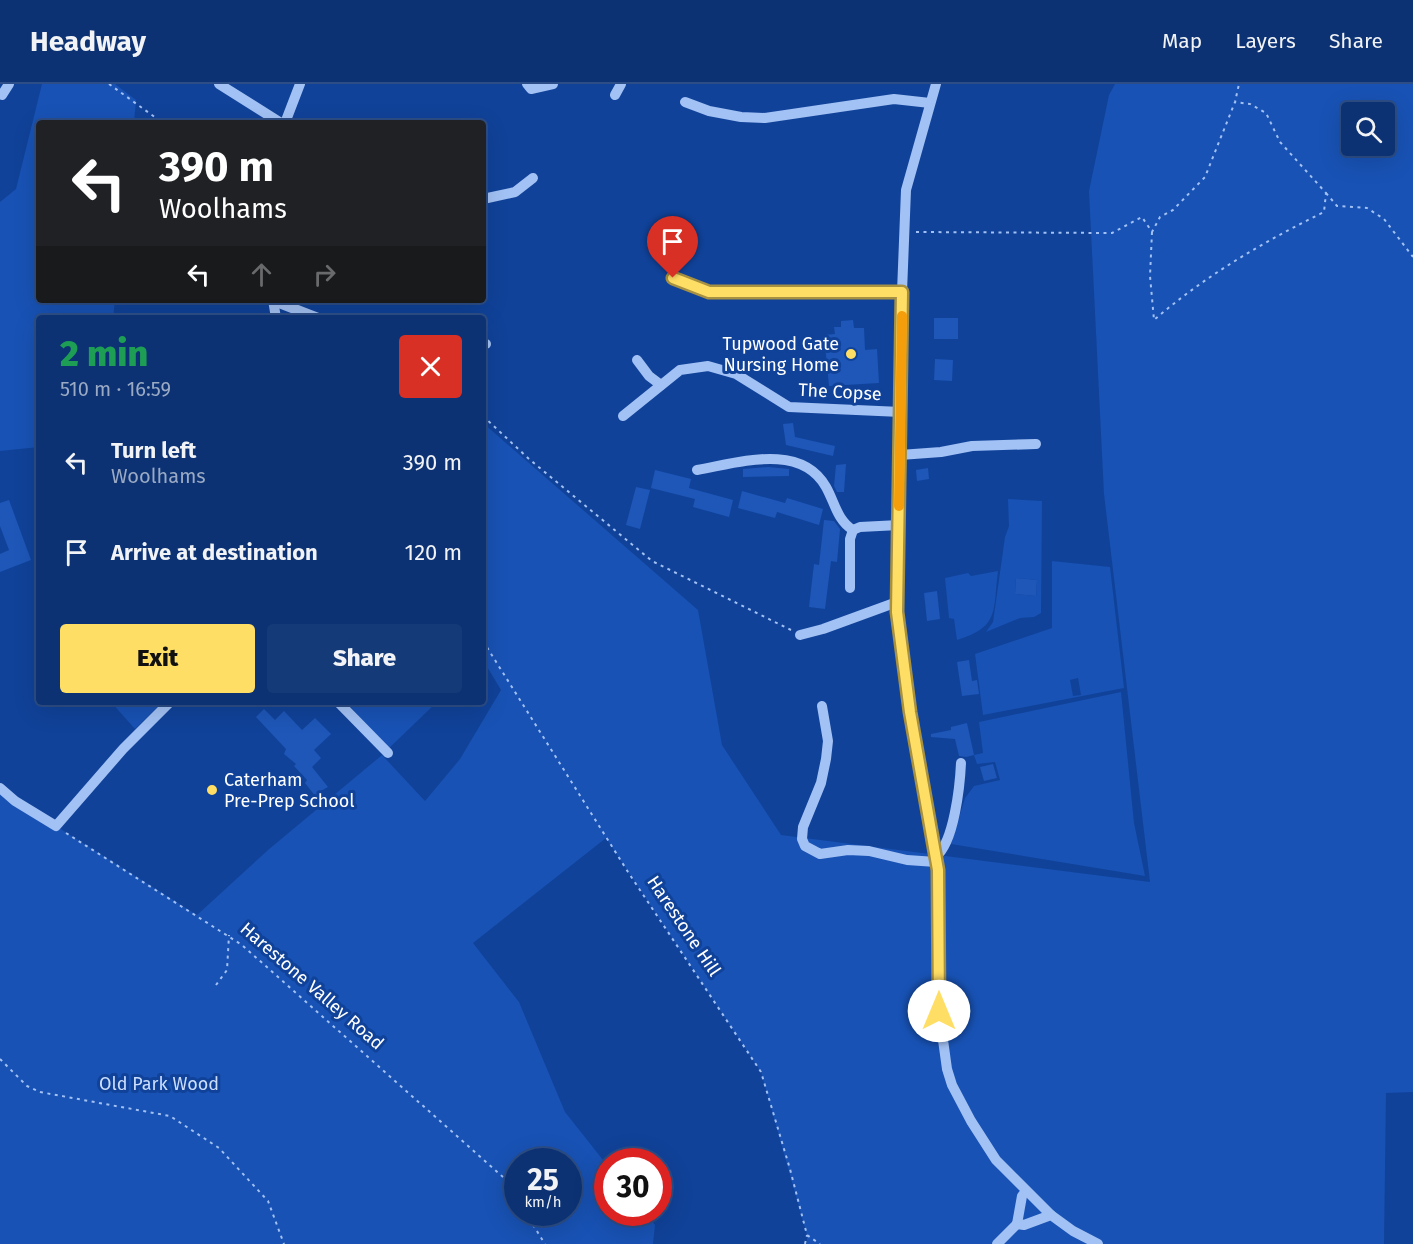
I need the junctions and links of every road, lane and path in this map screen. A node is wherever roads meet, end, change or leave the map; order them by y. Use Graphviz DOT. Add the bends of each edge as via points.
graph roads {
  1 [pos="9,84"];
  2 [pos="109,84"];
  3 [pos="219,84"];
  4 [pos="300,84"];
  5 [pos="527,84"];
  6 [pos="553,84"];
  7 [pos="621,84"];
  8 [pos="936,84"];
  9 [pos="1239,84"];
  10 [pos="2,95"];
  11 [pos="615,95"];
  12 [pos="685,102"];
  13 [pos="1235,102"];
  14 [pos="930,103"];
  15 [pos="160,120"];
  16 [pos="278,120"];
  17 [pos="284,120"];
  18 [pos="533,178"];
  19 [pos="1326,193"];
  20 [pos="486,198"];
  21 [pos="904,232"];
  22 [pos="1152,232"];
  23 [pos="1413,257"];
  24 [pos="673,278"];
  25 [pos="902,292"];
  26 [pos="279,303"];
  27 [pos="310,315"];
  28 [pos="637,360"];
  29 [pos="661,385"];
  30 [pos="901,412"];
  31 [pos="623,416"];
  32 [pos="486,419"];
  33 [pos="1036,444"];
  34 [pos="900,455"];
  35 [pos="697,470"];
  36 [pos="899,525"];
  37 [pos="853,530"];
  38 [pos="850,588"];
  39 [pos="897,602"];
  40 [pos="800,635"];
  41 [pos="486,646"];
  42 [pos="167,705"];
  43 [pos="341,705"];
  44 [pos="822,706"];
  45 [pos="388,753"];
  46 [pos="961,763"];
  47 [pos="0,788"];
  48 [pos="56,826"];
  49 [pos="936,859"];
  50 [pos="229,935"];
  51 [pos="216,985"];
  52 [pos="0,1059"];
  53 [pos="504,1179"];
  54 [pos="1026,1191"];
  55 [pos="1051,1215"];
  56 [pos="1017,1224"];
  57 [pos="534,1226"];
  58 [pos="807,1235"];
  59 [pos="284,1244"];
  60 [pos="545,1244"];
  61 [pos="806,1244"];
  62 [pos="820,1244"];
  63 [pos="997,1244"];
  64 [pos="1098,1244"];
  1 -- 10 [label="street"];
  2 -- 15 [label="path"];
  3 -- 16 [label="street"];
  4 -- 17 [label="street"];
  5 -- 6 [label="street" via="531,89"];
  7 -- 11 [label="street"];
  8 -- 14 [label="street"];
  9 -- 13 [label="path"];
  12 -- 14 [label="street" via="708,111 765,118 894,99"];
  13 -- 19 [label="path" via="1250,104 1266,113 1280,142"];
  13 -- 22 [label="path" via="1205,177 1173,210 1160,217"];
  14 -- 21 [label="street" via="906,190"];
  18 -- 20 [label="street" via="515,192"];
  19 -- 22 [label="path" via="1324,212 1280,233 1185,293 1154,320"];
  19 -- 23 [label="path" via="1337,206 1367,208 1384,219"];
  21 -- 22 [label="path" via="1112,233 1142,217"];
  21 -- 25 [label="street"];
  24 -- 25 [label="street" via="709,292"];
  25 -- 30 [label="street"];
  26 -- 27 [label="street"];
  28 -- 29 [label="street"];
  29 -- 30 [label="street, The Copse" via="680,370 708,366 736,374 789,407"];
  29 -- 31 [label="street, The Copse"];
  30 -- 34 [label="street"];
  32 -- 40 [label="path" via="652,561"];
  33 -- 34 [label="street" via="972,446"];
  34 -- 36 [label="street"];
  35 -- 37 [label="street" via="771,459 800,462 814,470 844,524"];
  36 -- 37 [label="street"];
  36 -- 39 [label="street"];
  37 -- 38 [label="street"];
  39 -- 40 [label="street"];
  39 -- 49 [label="street" via="910,712"];
  41 -- 58 [label="path, Harestone Hill" via="628,872 761,1072"];
  42 -- 48 [label="street"];
  43 -- 45 [label="street"];
  44 -- 49 [label="street" via="828,741 826,759 803,827 806,846 820,854 848,850 907,860"];
  46 -- 49 [label="street" via="958,799 946,841"];
  47 -- 48 [label="street"];
  48 -- 50 [label="path, Harestone Valley Road"];
  49 -- 54 [label="street" via="939,1011 947,1069 971,1121 996,1160"];
  50 -- 51 [label="path" via="227,970"];
  50 -- 53 [label="path, Harestone Valley Road"];
  52 -- 59 [label="path" via="27,1086 40,1092 170,1116 219,1148 268,1201"];
  54 -- 55 [label="street"];
  54 -- 56 [label="street"];
  55 -- 56 [label="street"];
  55 -- 64 [label="street"];
  56 -- 63 [label="street"];
  57 -- 60 [label="path"];
  58 -- 61 [label="path"];
  58 -- 62 [label="path"];
}
